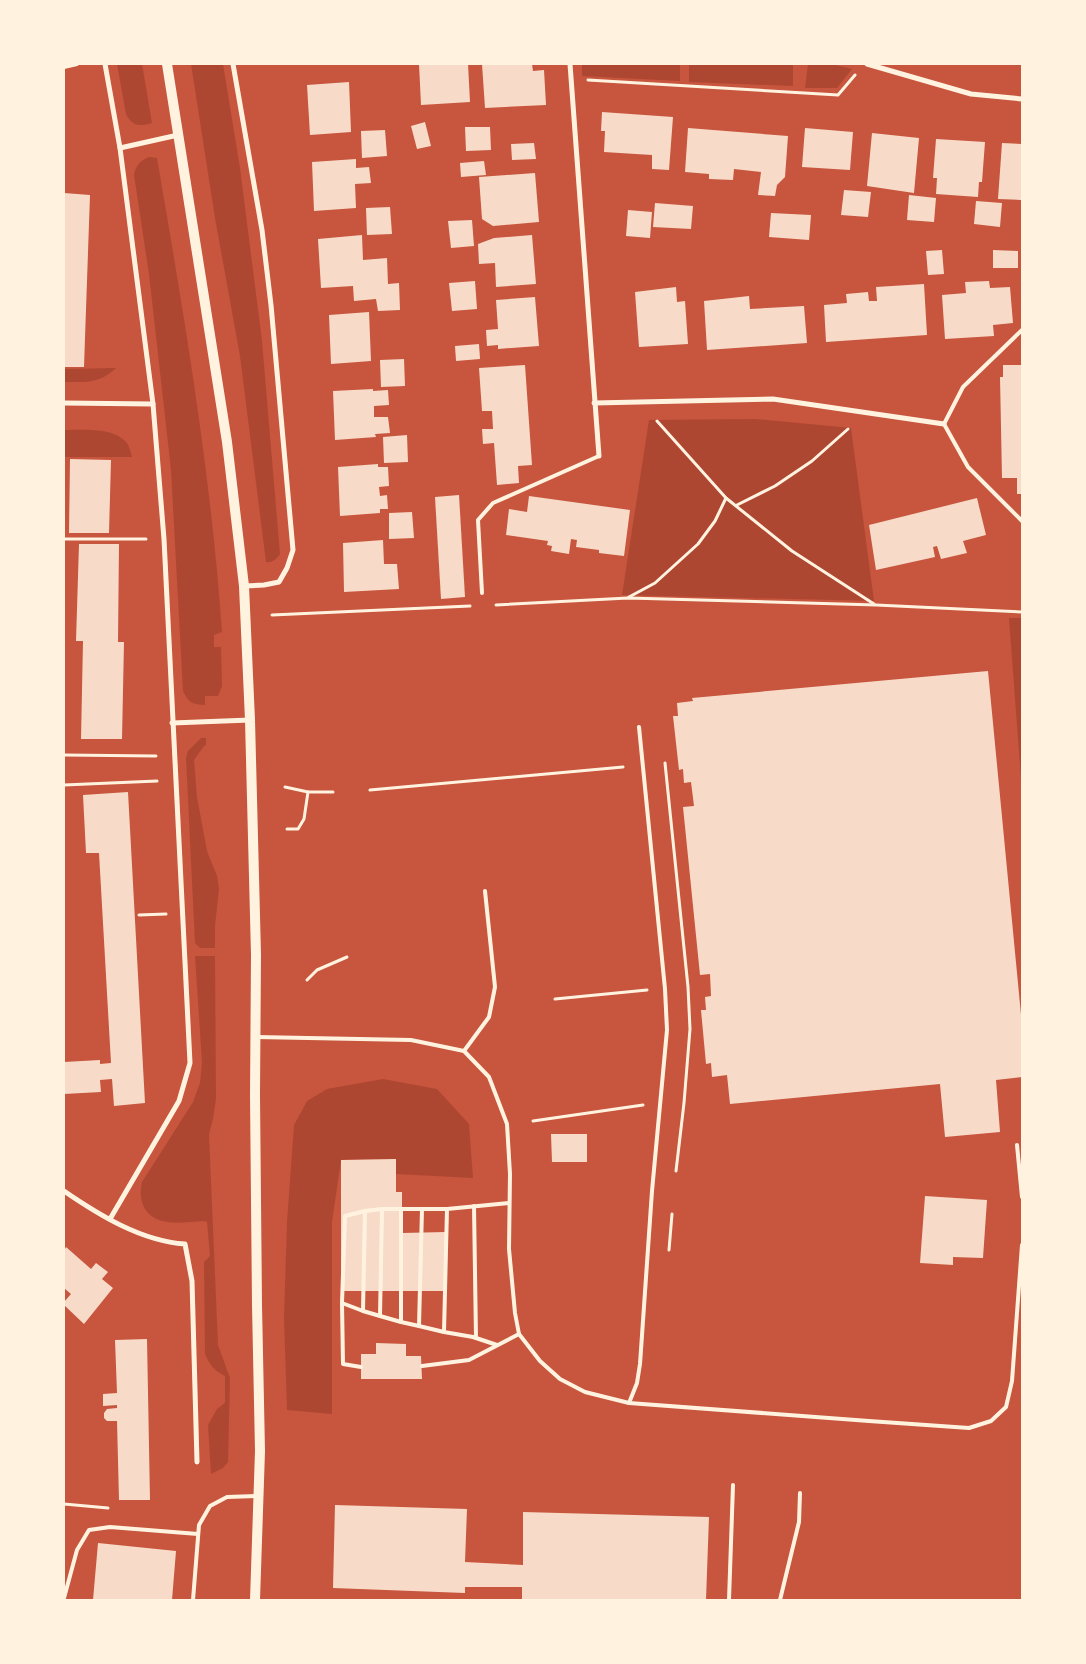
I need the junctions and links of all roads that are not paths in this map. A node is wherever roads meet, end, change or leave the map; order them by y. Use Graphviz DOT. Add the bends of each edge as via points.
graph roads {
  1 [pos="77,64"];
  2 [pos="105,64"];
  3 [pos="167,64"];
  4 [pos="233,64"];
  5 [pos="570,64"];
  6 [pos="867,64"];
  7 [pos="64,67"];
  8 [pos="1022,99"];
  9 [pos="178,136"];
  10 [pos="120,148"];
  11 [pos="1022,330"];
  12 [pos="64,403"];
  13 [pos="594,403"];
  14 [pos="153,404"];
  15 [pos="944,424"];
  16 [pos="599,456"];
  17 [pos="1022,521"];
  18 [pos="244,586"];
  19 [pos="482,593"];
  20 [pos="250,720"];
  21 [pos="172,723"];
  22 [pos="639,727"];
  23 [pos="485,891"];
  24 [pos="256,1037"];
  25 [pos="464,1051"];
  26 [pos="1017,1145"];
  27 [pos="64,1191"];
  28 [pos="1022,1197"];
  29 [pos="510,1202"];
  30 [pos="474,1206"];
  31 [pos="382,1209"];
  32 [pos="401,1209"];
  33 [pos="422,1209"];
  34 [pos="447,1209"];
  35 [pos="365,1211"];
  36 [pos="110,1219"];
  37 [pos="1022,1246"];
  38 [pos="342,1303"];
  39 [pos="363,1311"];
  40 [pos="380,1316"];
  41 [pos="401,1322"];
  42 [pos="419,1326"];
  43 [pos="444,1332"];
  44 [pos="519,1334"];
  45 [pos="476,1338"];
  46 [pos="498,1345"];
  47 [pos="422,1366"];
  48 [pos="361,1367"];
  49 [pos="629,1403"];
  50 [pos="197,1462"];
  51 [pos="733,1485"];
  52 [pos="800,1492"];
  53 [pos="258,1496"];
  54 [pos="198,1534"];
  55 [pos="64,1598"];
  56 [pos="193,1600"];
  57 [pos="254,1600"];
  58 [pos="729,1600"];
  59 [pos="780,1600"];
  1 -- 7 [label="lane"];
  2 -- 10 [label="street"];
  3 -- 9 [label="main road"];
  4 -- 18 [label="street" via="262,230 293,550 279,582"];
  5 -- 13 [label="street"];
  6 -- 8 [label="street" via="971,94"];
  9 -- 10 [label="street"];
  9 -- 18 [label="main road" via="227,442"];
  10 -- 14 [label="street"];
  11 -- 15 [label="lane" via="963,387"];
  12 -- 14 [label="street"];
  13 -- 15 [label="street" via="773,399"];
  13 -- 16 [label="street"];
  14 -- 21 [label="street" via="164,539"];
  15 -- 17 [label="lane" via="968,467"];
  16 -- 19 [label="lane" via="493,503 478,520"];
  18 -- 20 [label="main road"];
  20 -- 21 [label="street"];
  20 -- 24 [label="main road"];
  21 -- 36 [label="street" via="190,1063 179,1101"];
  22 -- 49 [label="lane" via="667,1030 640,1364"];
  23 -- 25 [label="lane" via="495,987 490,1017"];
  24 -- 25 [label="lane" via="411,1040"];
  24 -- 53 [label="main road"];
  25 -- 29 [label="lane" via="489,1077 507,1124"];
  26 -- 28 [label="lane"];
  27 -- 36 [label="street"];
  29 -- 30 [label="lane"];
  29 -- 44 [label="lane" via="509,1249"];
  30 -- 34 [label="lane"];
  30 -- 45 [label="lane"];
  31 -- 32 [label="lane"];
  31 -- 35 [label="lane"];
  31 -- 40 [label="lane"];
  32 -- 33 [label="lane"];
  32 -- 41 [label="lane"];
  33 -- 34 [label="lane"];
  33 -- 42 [label="lane"];
  34 -- 43 [label="lane"];
  35 -- 38 [label="lane" via="345,1216"];
  35 -- 39 [label="lane"];
  36 -- 50 [label="street" via="150,1238 185,1244 192,1281"];
  37 -- 49 [label="lane" via="1012,1381 1006,1407 991,1421 969,1428"];
  38 -- 39 [label="lane"];
  38 -- 48 [label="lane" via="343,1364"];
  39 -- 40 [label="lane"];
  40 -- 41 [label="lane"];
  41 -- 42 [label="lane"];
  42 -- 43 [label="lane"];
  43 -- 45 [label="lane"];
  44 -- 46 [label="lane"];
  44 -- 49 [label="lane" via="540,1361 560,1379 585,1392"];
  45 -- 46 [label="lane"];
  46 -- 47 [label="lane" via="469,1360"];
  51 -- 58 [label="lane"];
  52 -- 59 [label="lane" via="799,1522"];
  53 -- 54 [label="lane" via="227,1497 210,1506 199,1525"];
  53 -- 57 [label="main road"];
  54 -- 55 [label="lane" via="110,1526 89,1530 77,1550"];
  54 -- 56 [label="lane"];
}
